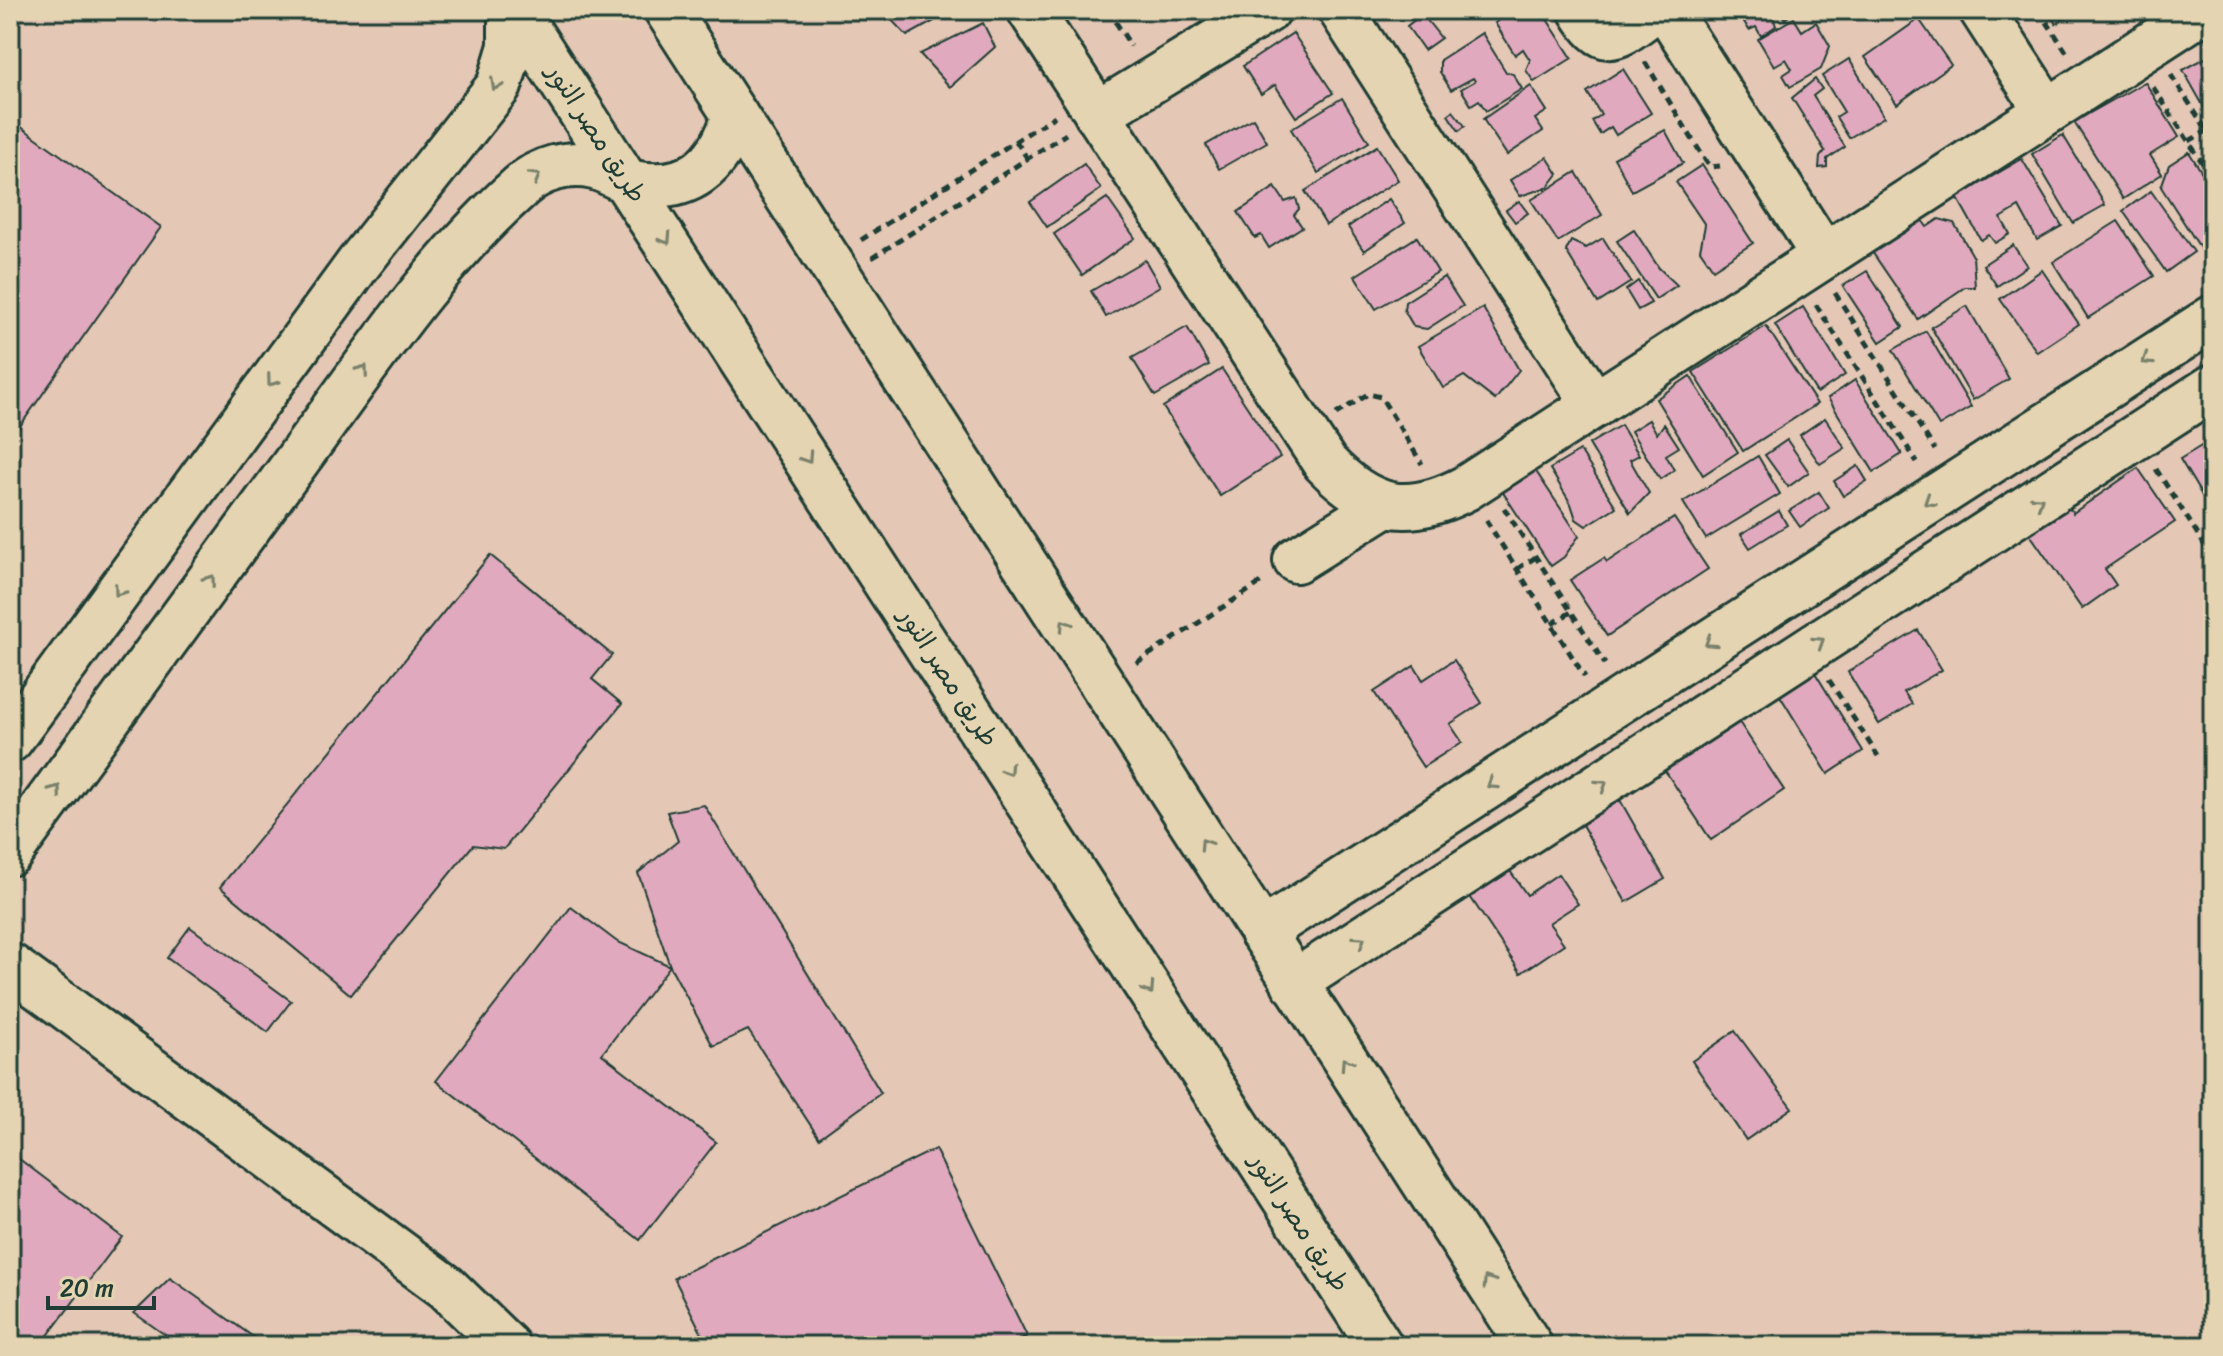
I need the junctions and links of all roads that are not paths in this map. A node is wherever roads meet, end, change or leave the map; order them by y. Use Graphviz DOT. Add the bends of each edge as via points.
graph roads {
  1 [pos="513,10"];
  2 [pos="667,10"];
  3 [pos="1030,10"];
  4 [pos="1268,10"];
  5 [pos="1341,10"];
  6 [pos="1581,10"];
  7 [pos="1655,10"];
  8 [pos="1667,10"];
  9 [pos="1982,10"];
  10 [pos="2204,10"];
  11 [pos="1092,106"];
  12 [pos="2047,111"];
  13 [pos="735,115"];
  14 [pos="629,182"];
  15 [pos="1812,264"];
  16 [pos="2213,318"];
  17 [pos="2213,387"];
  18 [pos="1595,405"];
  19 [pos="229,440"];
  20 [pos="283,479"];
  21 [pos="1384,505"];
  22 [pos="1296,560"];
  23 [pos="10,740"];
  24 [pos="1428,826"];
  25 [pos="10,853"];
  26 [pos="1462,876"];
  27 [pos="1262,932"];
  28 [pos="10,966"];
  29 [pos="1294,983"];
  30 [pos="507,1346"];
  31 [pos="1380,1346"];
  32 [pos="1530,1346"];
  1 -- 14 [label="street, طريق مصر النور"];
  1 -- 19 [label="street, one-way" via="511,46 499,86"];
  2 -- 13 [label="street"];
  3 -- 11 [label="street"];
  4 -- 11 [label="street"];
  5 -- 18 [label="street"];
  6 -- 7 [label="street" via="1604,37 1615,36"];
  8 -- 15 [label="street"];
  9 -- 12 [label="street"];
  10 -- 12 [label="street"];
  11 -- 21 [label="street" via="1325,463 1350,489"];
  12 -- 15 [label="street"];
  13 -- 14 [label="street" via="727,143 710,166 685,181 658,187"];
  27 -- 13 [label="street, one-way"];
  20 -- 14 [label="street, one-way" via="410,306 484,220 525,183 553,168 574,165"];
  14 -- 31 [label="street, طريق مصر النور, one-way"];
  15 -- 18 [label="street"];
  16 -- 24 [label="street, one-way"];
  26 -- 17 [label="street, one-way"];
  18 -- 21 [label="street" via="1464,488 1416,506"];
  19 -- 20 [label="street"];
  19 -- 23 [label="street, one-way"];
  25 -- 20 [label="street, one-way"];
  21 -- 22 [label="street"];
  24 -- 26 [label="street"];
  24 -- 27 [label="street"];
  29 -- 26 [label="street, one-way"];
  27 -- 29 [label="street"];
  28 -- 30 [label="street" via="446,1287"];
  32 -- 29 [label="street, one-way"];
}
